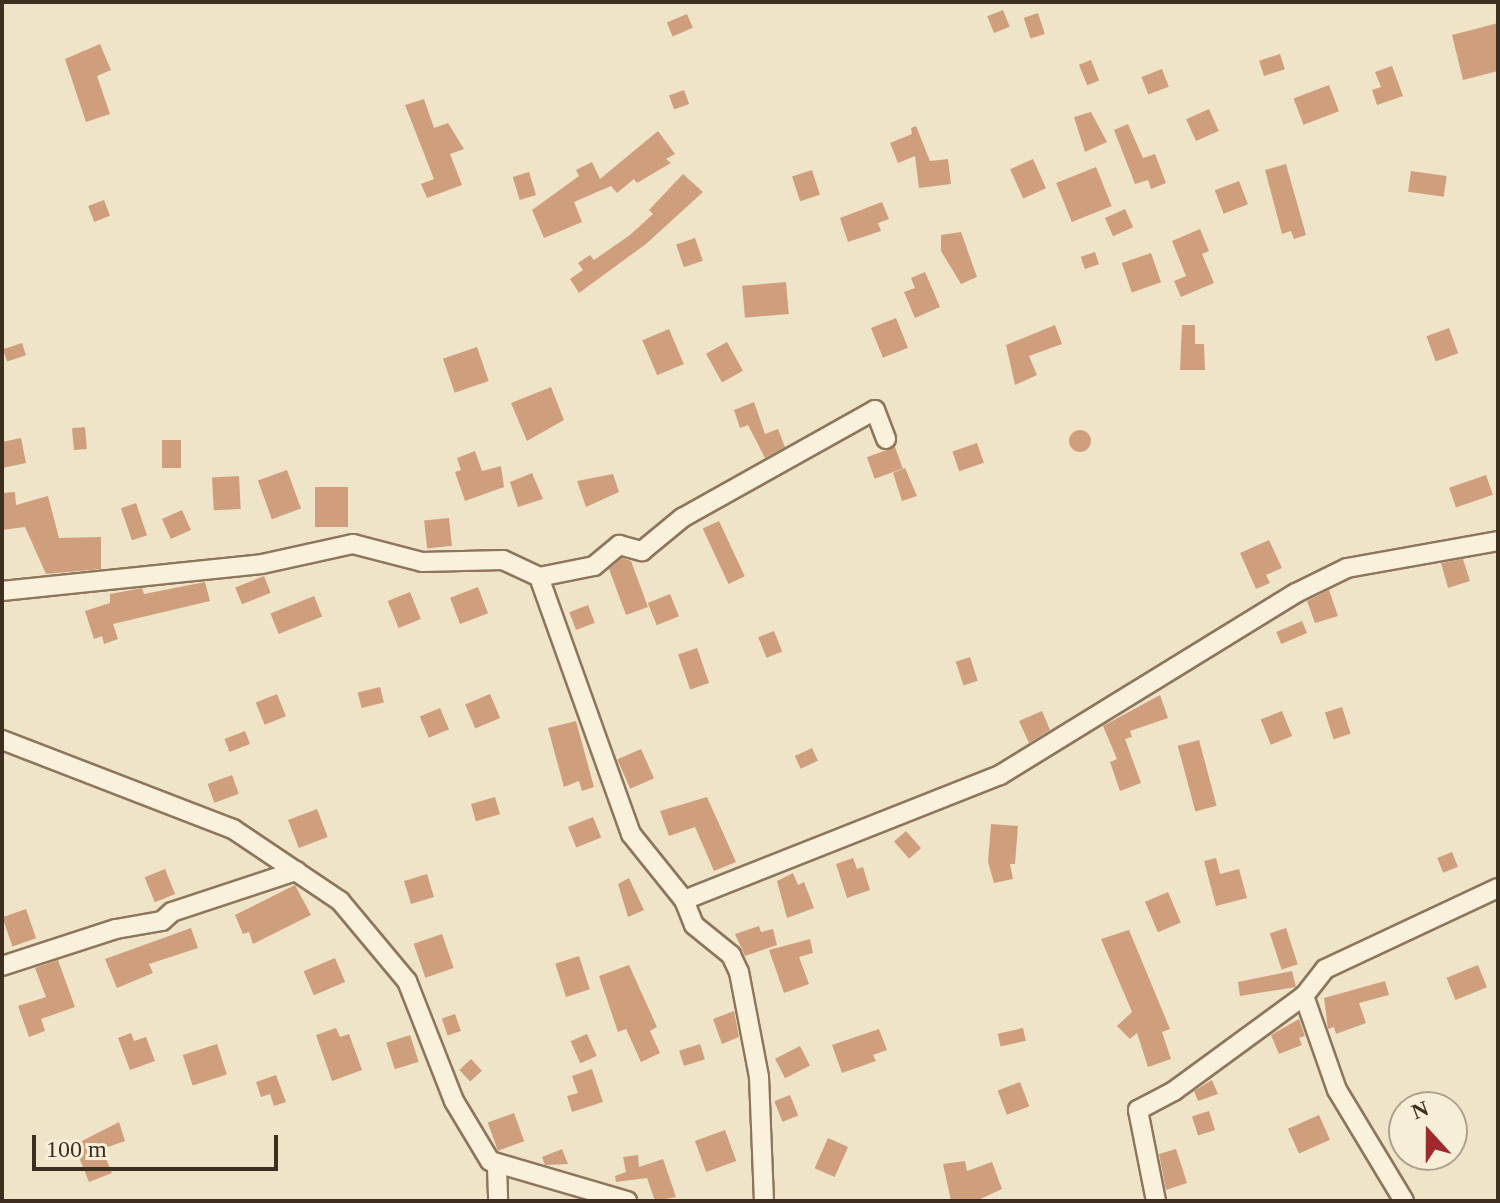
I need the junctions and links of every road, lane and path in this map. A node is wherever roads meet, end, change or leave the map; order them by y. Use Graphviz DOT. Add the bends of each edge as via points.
graph roads {
  1 [pos="886,439"];
  2 [pos="1498,541"];
  3 [pos="539,577"];
  4 [pos="2,591"];
  5 [pos="2,740"];
  6 [pos="296,871"];
  7 [pos="1498,888"];
  8 [pos="684,900"];
  9 [pos="2,966"];
  10 [pos="1304,996"];
  11 [pos="497,1167"];
  12 [pos="498,1201"];
  13 [pos="627,1201"];
  14 [pos="764,1201"];
  15 [pos="1156,1201"];
  16 [pos="1404,1201"];
  1 -- 3 [label="street" via="875,410 682,518 642,551 619,545 594,566"];
  2 -- 8 [label="street" via="1347,568 1296,593 1000,775"];
  3 -- 4 [label="street" via="503,560 422,562 353,544 262,564"];
  3 -- 8 [label="street" via="631,834"];
  5 -- 6 [label="street" via="233,829"];
  6 -- 9 [label="street" via="172,912 162,921 116,929"];
  6 -- 11 [label="street" via="340,901 407,981 454,1101"];
  7 -- 10 [label="street" via="1325,969"];
  8 -- 14 [label="street" via="694,925 731,955 739,972 759,1077"];
  10 -- 15 [label="street" via="1174,1091 1138,1110"];
  10 -- 16 [label="street" via="1337,1090"];
  11 -- 12 [label="street"];
  11 -- 13 [label="street"];
}
